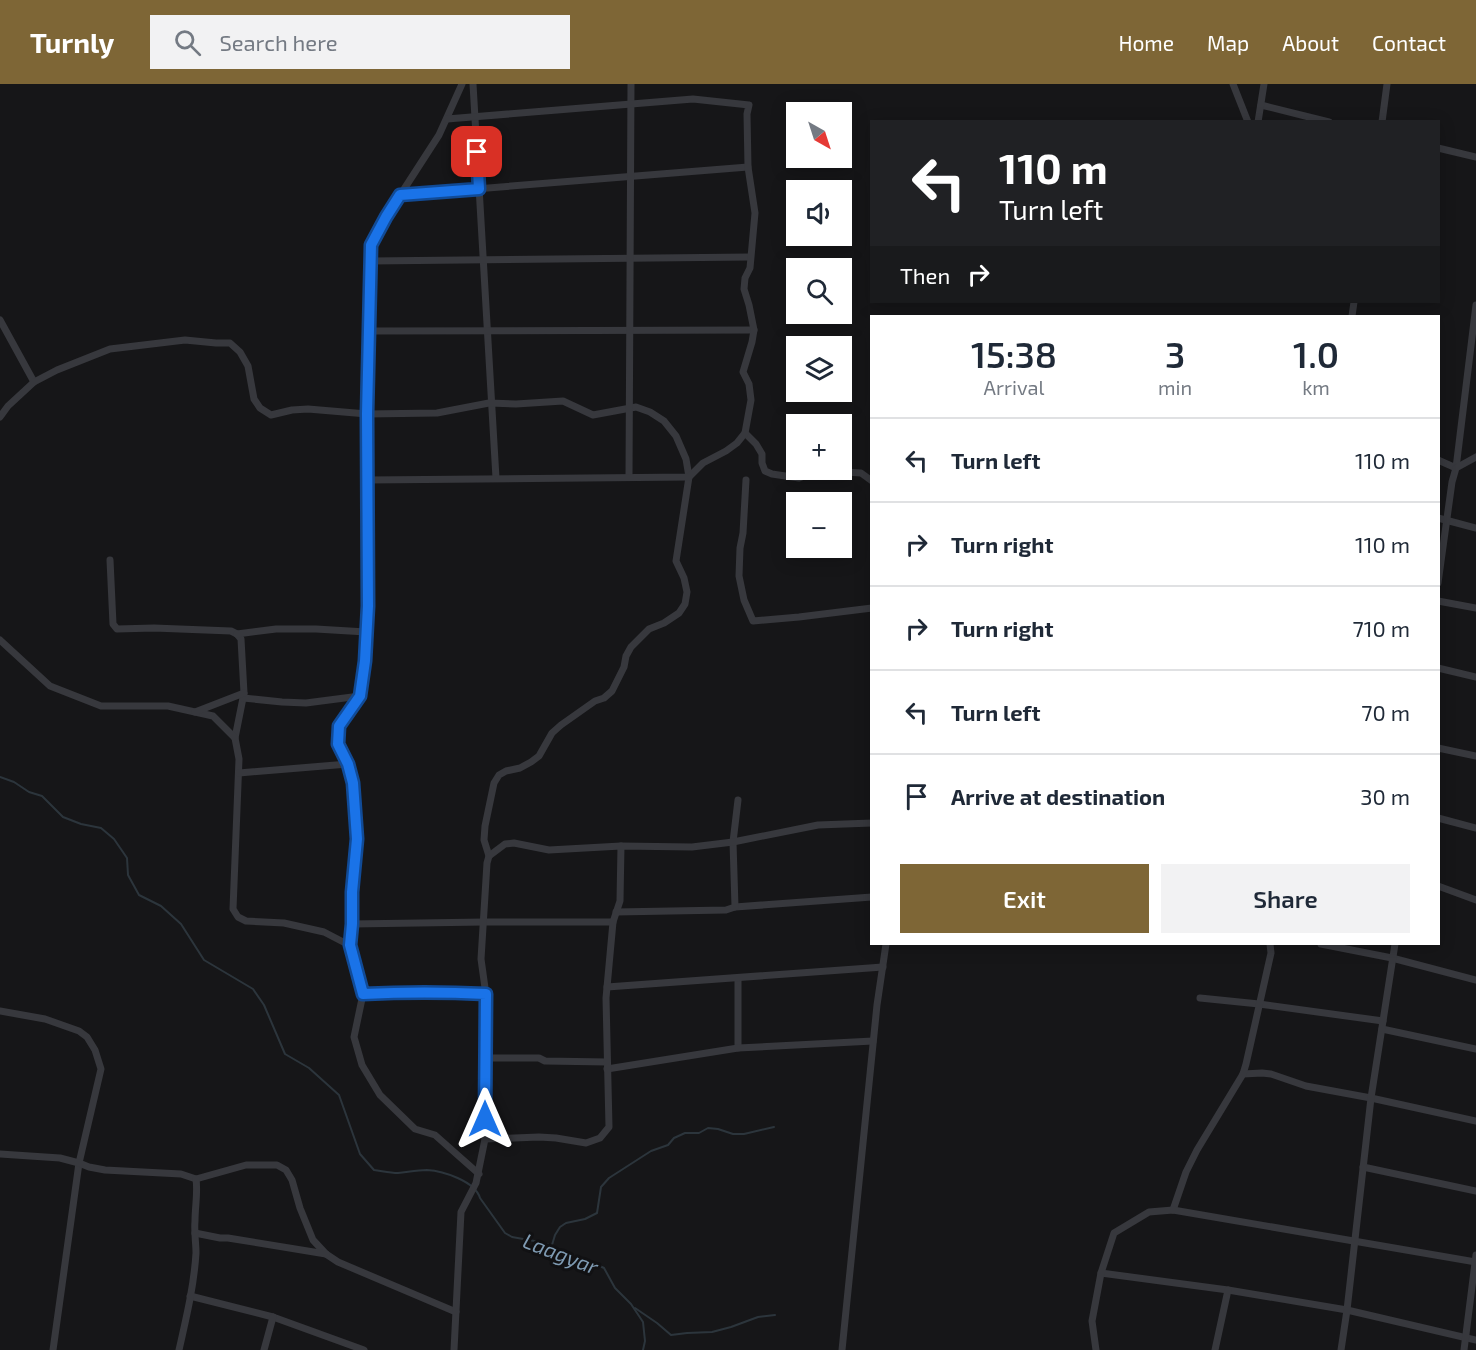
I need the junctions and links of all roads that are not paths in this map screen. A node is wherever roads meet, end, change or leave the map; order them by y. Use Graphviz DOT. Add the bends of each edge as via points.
graph roads {
  1 [pos="462,84"];
  2 [pos="473,84"];
  3 [pos="632,84"];
  4 [pos="1233,84"];
  5 [pos="1264,84"];
  6 [pos="1387,84"];
  7 [pos="631,104"];
  8 [pos="1261,105"];
  9 [pos="475,116"];
  10 [pos="447,118"];
  11 [pos="1247,120"];
  12 [pos="1258,120"];
  13 [pos="1321,120"];
  14 [pos="1382,120"];
  15 [pos="1440,148"];
  16 [pos="1476,157"];
  17 [pos="748,167"];
  18 [pos="479,189"];
  19 [pos="400,195"];
  20 [pos="750,256"];
  21 [pos="483,260"];
  22 [pos="371,261"];
  23 [pos="1476,305"];
  24 [pos="0,320"];
  25 [pos="754,330"];
  26 [pos="369,331"];
  27 [pos="488,331"];
  28 [pos="34,382"];
  29 [pos="492,403"];
  30 [pos="629,408"];
  31 [pos="367,414"];
  32 [pos="0,417"];
  33 [pos="745,433"];
  34 [pos="1476,456"];
  35 [pos="1440,461"];
  36 [pos="1456,468"];
  37 [pos="629,477"];
  38 [pos="689,477"];
  39 [pos="496,478"];
  40 [pos="368,480"];
  41 [pos="746,480"];
  42 [pos="870,480"];
  43 [pos="1442,519"];
  44 [pos="1476,528"];
  45 [pos="1440,551"];
  46 [pos="110,560"];
  47 [pos="1440,600"];
  48 [pos="870,608"];
  49 [pos="1476,608"];
  50 [pos="366,632"];
  51 [pos="237,634"];
  52 [pos="0,640"];
  53 [pos="1440,668"];
  54 [pos="1476,677"];
  55 [pos="244,696"];
  56 [pos="360,696"];
  57 [pos="195,712"];
  58 [pos="235,738"];
  59 [pos="1440,748"];
  60 [pos="1476,756"];
  61 [pos="348,764"];
  62 [pos="239,773"];
  63 [pos="738,800"];
  64 [pos="1440,819"];
  65 [pos="870,823"];
  66 [pos="1476,828"];
  67 [pos="733,842"];
  68 [pos="621,846"];
  69 [pos="489,856"];
  70 [pos="1440,887"];
  71 [pos="870,897"];
  72 [pos="1476,900"];
  73 [pos="735,908"];
  74 [pos="616,912"];
  75 [pos="484,922"];
  76 [pos="613,922"];
  77 [pos="352,924"];
  78 [pos="350,945"];
  79 [pos="886,945"];
  80 [pos="1270,945"];
  81 [pos="1326,945"];
  82 [pos="1395,945"];
  83 [pos="1392,958"];
  84 [pos="883,968"];
  85 [pos="738,978"];
  86 [pos="1476,980"];
  87 [pos="607,987"];
  88 [pos="363,994"];
  89 [pos="486,994"];
  90 [pos="1200,998"];
  91 [pos="1259,1004"];
  92 [pos="0,1011"];
  93 [pos="1382,1025"];
  94 [pos="873,1041"];
  95 [pos="738,1048"];
  96 [pos="1476,1049"];
  97 [pos="486,1058"];
  98 [pos="607,1065"];
  99 [pos="1243,1074"];
  100 [pos="1371,1098"];
  101 [pos="1476,1121"];
  102 [pos="485,1139"];
  103 [pos="0,1154"];
  104 [pos="79,1163"];
  105 [pos="1363,1167"];
  106 [pos="479,1174"];
  107 [pos="196,1179"];
  108 [pos="1476,1191"];
  109 [pos="1173,1210"];
  110 [pos="195,1233"];
  111 [pos="1355,1241"];
  112 [pos="326,1254"];
  113 [pos="1476,1260"];
  114 [pos="1101,1273"];
  115 [pos="1228,1290"];
  116 [pos="190,1296"];
  117 [pos="1347,1310"];
  118 [pos="456,1312"];
  119 [pos="273,1317"];
  120 [pos="1466,1339"];
  121 [pos="1476,1340"];
  122 [pos="53,1350"];
  123 [pos="179,1350"];
  124 [pos="264,1350"];
  125 [pos="364,1350"];
  126 [pos="454,1350"];
  127 [pos="842,1350"];
  128 [pos="1096,1350"];
  129 [pos="1215,1350"];
  130 [pos="1341,1350"];
  131 [pos="1464,1350"];
  1 -- 10 [label="street"];
  2 -- 9 [label="street"];
  3 -- 7 [label="street"];
  4 -- 11 [label="street"];
  5 -- 8 [label="street"];
  6 -- 14 [label="street"];
  7 -- 9 [label="street"];
  7 -- 17 [label="street" via="693,99 748,105"];
  7 -- 30 [label="street"];
  8 -- 12 [label="street"];
  8 -- 13 [label="street"];
  9 -- 10 [label="street"];
  9 -- 18 [label="street"];
  10 -- 19 [label="street"];
  15 -- 16 [label="street"];
  17 -- 18 [label="street"];
  17 -- 20 [label="street" via="755,213"];
  18 -- 19 [label="street"];
  18 -- 21 [label="street"];
  19 -- 22 [label="street" via="371,245"];
  20 -- 21 [label="street"];
  20 -- 25 [label="street" via="744,289"];
  21 -- 22 [label="street"];
  21 -- 27 [label="street"];
  22 -- 26 [label="street"];
  23 -- 36 [label="street"];
  24 -- 28 [label="street"];
  25 -- 27 [label="street"];
  25 -- 33 [label="street" via="743,372 751,400"];
  26 -- 27 [label="street"];
  26 -- 31 [label="street"];
  27 -- 29 [label="street"];
  28 -- 31 [label="street" via="110,349 185,340 230,343 248,366 254,399 271,415 308,409"];
  28 -- 32 [label="street"];
  29 -- 30 [label="street" via="563,401 593,415"];
  29 -- 31 [label="street" via="436,413"];
  29 -- 39 [label="street"];
  30 -- 37 [label="street"];
  30 -- 38 [label="street" via="650,412 664,421 676,436"];
  31 -- 40 [label="street"];
  33 -- 38 [label="street" via="726,452 703,463"];
  33 -- 42 [label="street" via="762,454 765,471 772,474 799,478 845,472 861,473"];
  34 -- 36 [label="street"];
  35 -- 36 [label="street"];
  36 -- 43 [label="street"];
  37 -- 38 [label="street"];
  37 -- 39 [label="street"];
  38 -- 69 [label="street" via="676,561 687,592 685,604 679,614 649,629 631,647 612,691 561,725 531,762 499,775 485,826"];
  39 -- 40 [label="street"];
  40 -- 50 [label="street"];
  41 -- 48 [label="street" via="740,576 753,621"];
  43 -- 44 [label="street"];
  43 -- 45 [label="street"];
  46 -- 51 [label="street" via="113,624 117,629"];
  47 -- 49 [label="street"];
  50 -- 51 [label="street" via="276,629"];
  50 -- 56 [label="street"];
  51 -- 55 [label="street" via="241,639"];
  52 -- 57 [label="street" via="50,686 101,706 168,706"];
  53 -- 54 [label="street"];
  55 -- 56 [label="street" via="306,703"];
  55 -- 57 [label="street"];
  55 -- 58 [label="street"];
  56 -- 61 [label="street" via="339,726 338,744"];
  57 -- 58 [label="street" via="213,716"];
  58 -- 62 [label="street"];
  59 -- 60 [label="street"];
  61 -- 62 [label="street"];
  61 -- 77 [label="street" via="357,839"];
  62 -- 78 [label="street" via="233,909 238,917 324,932"];
  63 -- 67 [label="street"];
  64 -- 66 [label="street"];
  65 -- 67 [label="street" via="818,825"];
  67 -- 68 [label="street"];
  67 -- 73 [label="street"];
  68 -- 69 [label="street" via="549,850 514,843 505,844"];
  68 -- 74 [label="street" via="620,901"];
  69 -- 75 [label="street"];
  70 -- 72 [label="street"];
  71 -- 73 [label="street"];
  73 -- 74 [label="street"];
  74 -- 76 [label="street"];
  75 -- 76 [label="street"];
  75 -- 77 [label="street"];
  75 -- 89 [label="street" via="481,959"];
  76 -- 87 [label="street"];
  77 -- 78 [label="street"];
  78 -- 88 [label="street"];
  79 -- 84 [label="street"];
  80 -- 91 [label="street"];
  81 -- 83 [label="street"];
  82 -- 83 [label="street"];
  83 -- 86 [label="street"];
  83 -- 93 [label="street"];
  84 -- 85 [label="street"];
  84 -- 94 [label="street"];
  85 -- 87 [label="street"];
  85 -- 95 [label="street"];
  87 -- 98 [label="street"];
  88 -- 89 [label="street"];
  88 -- 106 [label="street" via="354,1037 362,1065 380,1095 415,1129 435,1135"];
  89 -- 97 [label="street"];
  90 -- 91 [label="street"];
  91 -- 93 [label="street"];
  91 -- 99 [label="street"];
  92 -- 104 [label="street" via="45,1019 79,1031 95,1050 101,1069"];
  93 -- 96 [label="street"];
  93 -- 100 [label="street"];
  94 -- 95 [label="street"];
  94 -- 127 [label="street"];
  95 -- 98 [label="street"];
  97 -- 98 [label="street" via="539,1058"];
  97 -- 102 [label="street"];
  98 -- 102 [label="street" via="609,1127 600,1138 586,1143 539,1137"];
  99 -- 100 [label="street" via="1271,1074 1306,1086"];
  99 -- 109 [label="street" via="1197,1150"];
  100 -- 101 [label="street"];
  100 -- 105 [label="street"];
  102 -- 106 [label="street"];
  103 -- 104 [label="street"];
  104 -- 107 [label="street" via="105,1170 181,1174"];
  104 -- 122 [label="street"];
  105 -- 108 [label="street"];
  105 -- 111 [label="street"];
  106 -- 118 [label="street" via="461,1212"];
  107 -- 110 [label="street"];
  107 -- 112 [label="street" via="246,1165 277,1164 292,1179 313,1240"];
  109 -- 111 [label="street"];
  109 -- 114 [label="street" via="1149,1212 1114,1233"];
  110 -- 112 [label="street"];
  110 -- 116 [label="street"];
  111 -- 113 [label="street"];
  111 -- 117 [label="street"];
  112 -- 118 [label="street"];
  113 -- 120 [label="street"];
  114 -- 115 [label="street"];
  114 -- 128 [label="street" via="1092,1321"];
  115 -- 117 [label="street"];
  115 -- 129 [label="street"];
  116 -- 119 [label="street"];
  116 -- 123 [label="street"];
  117 -- 120 [label="street"];
  117 -- 130 [label="street"];
  118 -- 126 [label="street"];
  119 -- 124 [label="street"];
  119 -- 125 [label="street"];
  120 -- 121 [label="street"];
  120 -- 131 [label="street"];
}
